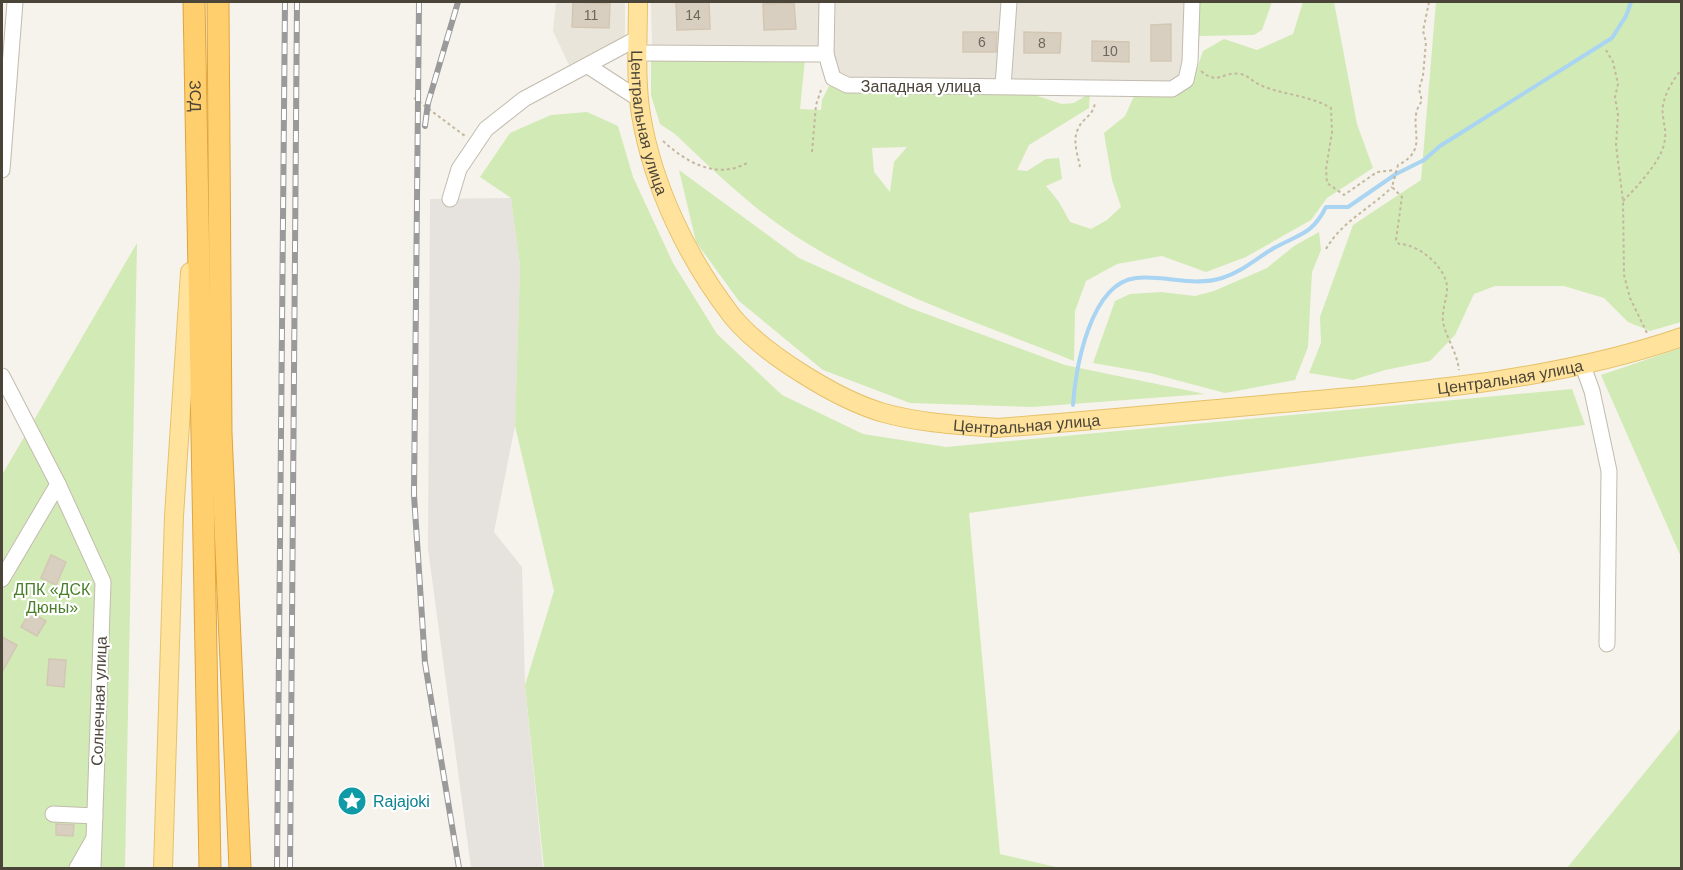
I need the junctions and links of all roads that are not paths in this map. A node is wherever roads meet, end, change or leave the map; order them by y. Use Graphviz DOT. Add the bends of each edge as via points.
graph roads {
  1 [pos="15,2"];
  2 [pos="194,2"];
  3 [pos="218,2"];
  4 [pos="638,2"];
  5 [pos="827,2"];
  6 [pos="1009,2"];
  7 [pos="1192,2"];
  8 [pos="638,45"];
  9 [pos="826,54"];
  10 [pos="588,66"];
  11 [pos="1003,86"];
  12 [pos="639,99"];
  13 [pos="2,170"];
  14 [pos="196,193"];
  15 [pos="450,199"];
  16 [pos="1682,337"];
  17 [pos="1583,366"];
  18 [pos="2,376"];
  19 [pos="58,484"];
  20 [pos="2,579"];
  21 [pos="1607,644"];
  22 [pos="53,814"];
  23 [pos="95,816"];
  24 [pos="94,838"];
  25 [pos="240,866"];
  26 [pos="77,868"];
  27 [pos="93,868"];
  28 [pos="163,868"];
  29 [pos="210,868"];
  1 -- 13 [label="street"];
  2 -- 14 [label="highway, ЗСД"];
  3 -- 25 [label="highway" via="221,433"];
  4 -- 8 [label="main road, Центральная улица"];
  5 -- 9 [label="street"];
  6 -- 11 [label="street"];
  7 -- 11 [label="street, Западная улица" via="1187,78 1172,89"];
  8 -- 9 [label="street"];
  8 -- 10 [label="street"];
  8 -- 12 [label="main road, Центральная улица"];
  9 -- 11 [label="street, Западная улица" via="833,78 847,85"];
  10 -- 12 [label="street"];
  10 -- 15 [label="street" via="524,99 486,129 459,169"];
  12 -- 17 [label="main road, Центральная улица" via="655,170 671,213 698,267 734,318 776,355 825,388 884,413 943,424 997,428 1354,397 1526,377"];
  14 -- 28 [label="main road" via="174,516"];
  14 -- 29 [label="highway, ЗСД"];
  16 -- 17 [label="main road, Центральная улица"];
  17 -- 21 [label="street" via="1609,471"];
  18 -- 19 [label="street, Солнечная улица"];
  19 -- 20 [label="street"];
  19 -- 23 [label="street, Солнечная улица" via="103,582"];
  22 -- 23 [label="street"];
  23 -- 24 [label="street, Солнечная улица"];
  24 -- 26 [label="street"];
  24 -- 27 [label="street, Солнечная улица"];
}
